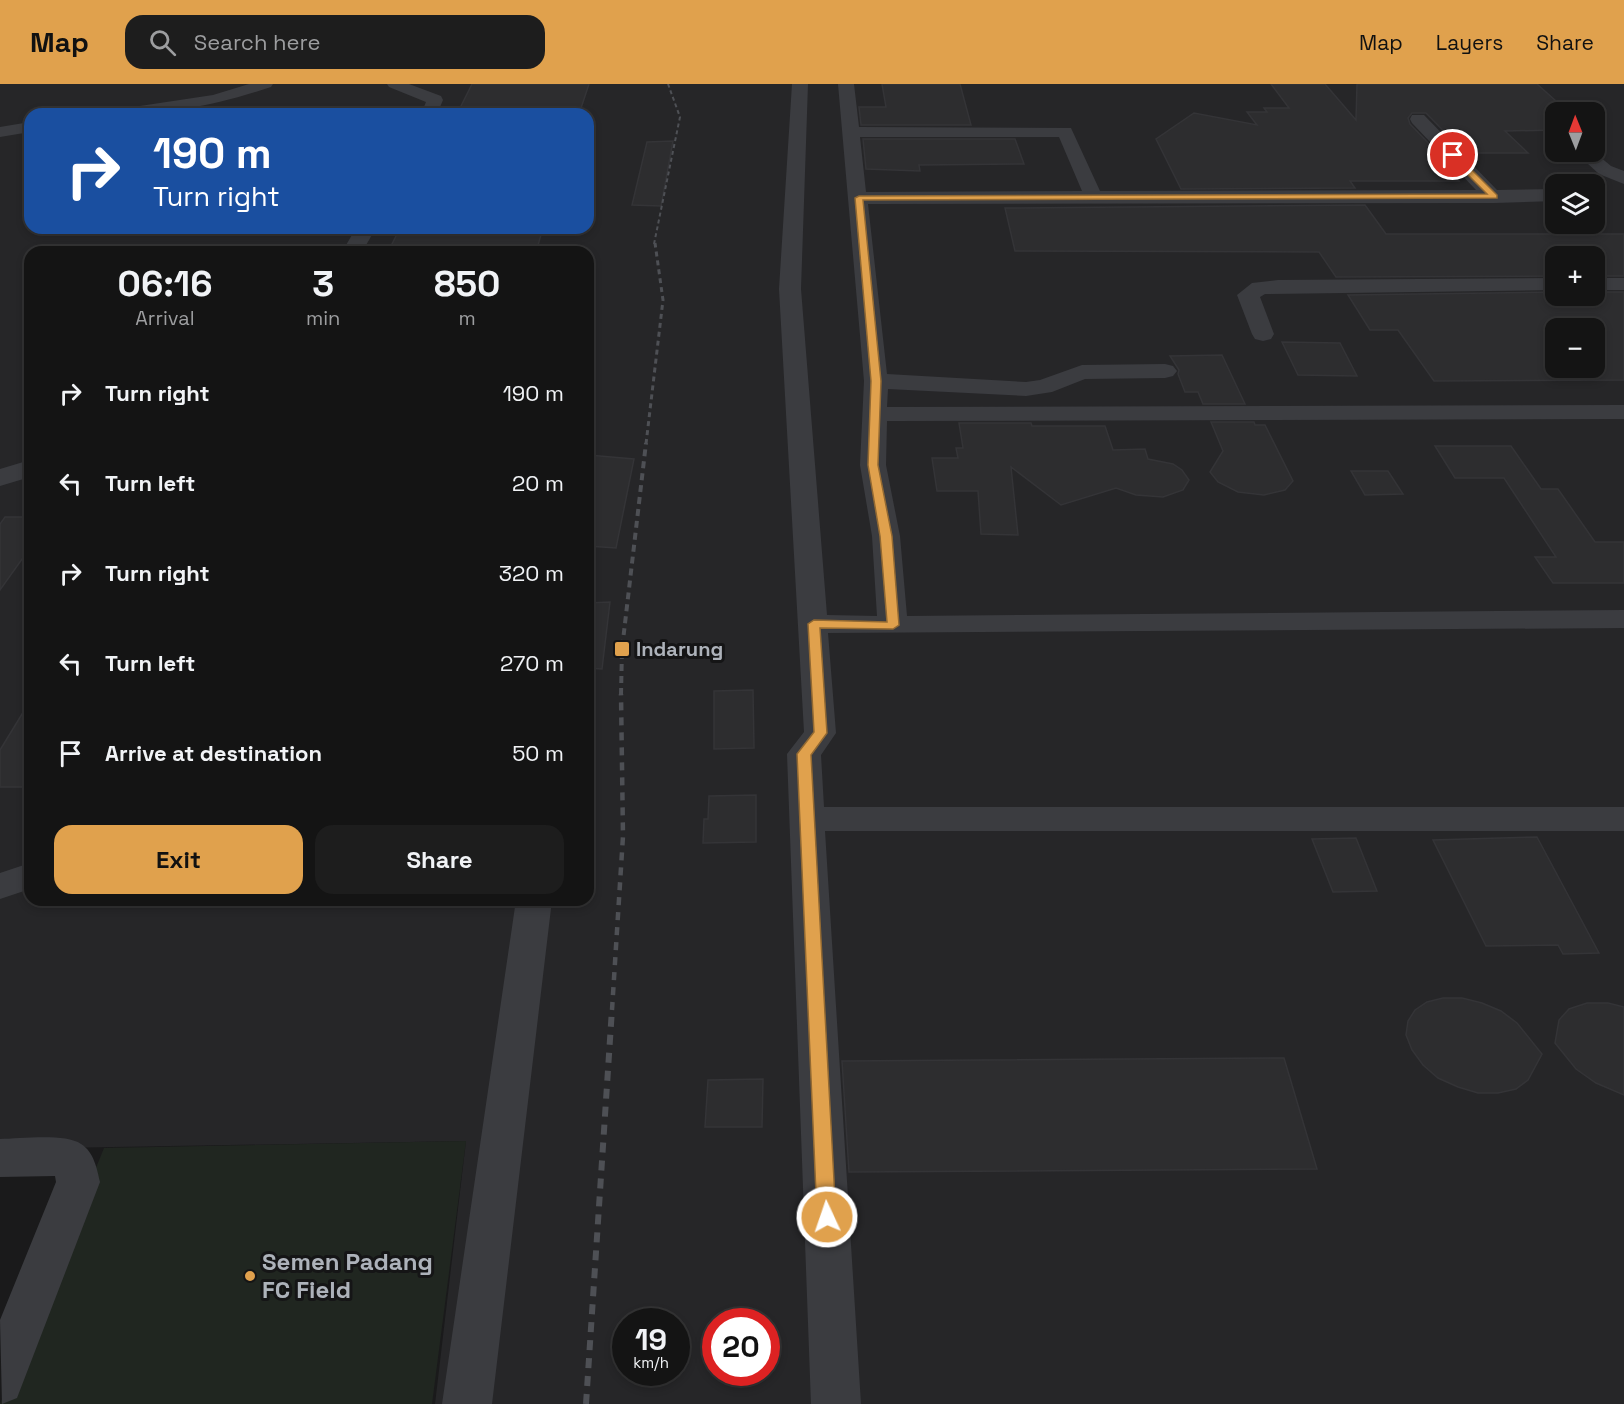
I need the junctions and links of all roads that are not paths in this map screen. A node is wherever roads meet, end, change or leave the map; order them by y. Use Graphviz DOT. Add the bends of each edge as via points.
graph roads {
  1 [pos="265,84"];
  2 [pos="395,84"];
  3 [pos="800,84"];
  4 [pos="846,84"];
  5 [pos="161,108"];
  6 [pos="432,108"];
  7 [pos="1418,119"];
  8 [pos="24,128"];
  9 [pos="0,132"];
  10 [pos="850,132"];
  11 [pos="1596,162"];
  12 [pos="1621,187"];
  13 [pos="1545,195"];
  14 [pos="1494,197"];
  15 [pos="859,198"];
  16 [pos="1094,198"];
  17 [pos="1545,284"];
  18 [pos="1605,284"];
  19 [pos="1624,284"];
  20 [pos="1263,334"];
  21 [pos="1165,371"];
  22 [pos="876,381"];
  23 [pos="1624,412"];
  24 [pos="876,414"];
  25 [pos="24,470"];
  26 [pos="0,478"];
  27 [pos="1624,619"];
  28 [pos="814,624"];
  29 [pos="893,625"];
  30 [pos="807,819"];
  31 [pos="1624,819"];
  32 [pos="24,878"];
  33 [pos="0,886"];
  34 [pos="533,906"];
  35 [pos="0,1158"];
  36 [pos="0,1379"];
  37 [pos="466,1404"];
  38 [pos="836,1404"];
  1 -- 5 [label="street" via="216,100"];
  2 -- 6 [label="street" via="435,100"];
  3 -- 28 [label="street" via="790,289"];
  4 -- 10 [label="street"];
  7 -- 14 [label="street"];
  8 -- 9 [label="street"];
  10 -- 15 [label="street"];
  10 -- 16 [label="street" via="1065,132"];
  11 -- 12 [label="street"];
  13 -- 14 [label="street"];
  14 -- 16 [label="street"];
  15 -- 16 [label="street"];
  15 -- 22 [label="street"];
  17 -- 20 [label="street" via="1260,288 1248,295"];
  18 -- 19 [label="street"];
  21 -- 22 [label="street" via="1082,372 1044,387 1026,389"];
  22 -- 24 [label="street"];
  23 -- 24 [label="street"];
  24 -- 29 [label="street" via="873,465 886,536"];
  25 -- 26 [label="street"];
  27 -- 29 [label="street"];
  28 -- 29 [label="street"];
  28 -- 30 [label="street" via="820,733 804,754"];
  30 -- 31 [label="street"];
  30 -- 38 [label="street"];
  32 -- 33 [label="street"];
  34 -- 37 [label="street"];
  35 -- 36 [label="street" via="66,1157 75,1167 78,1182"];
}
